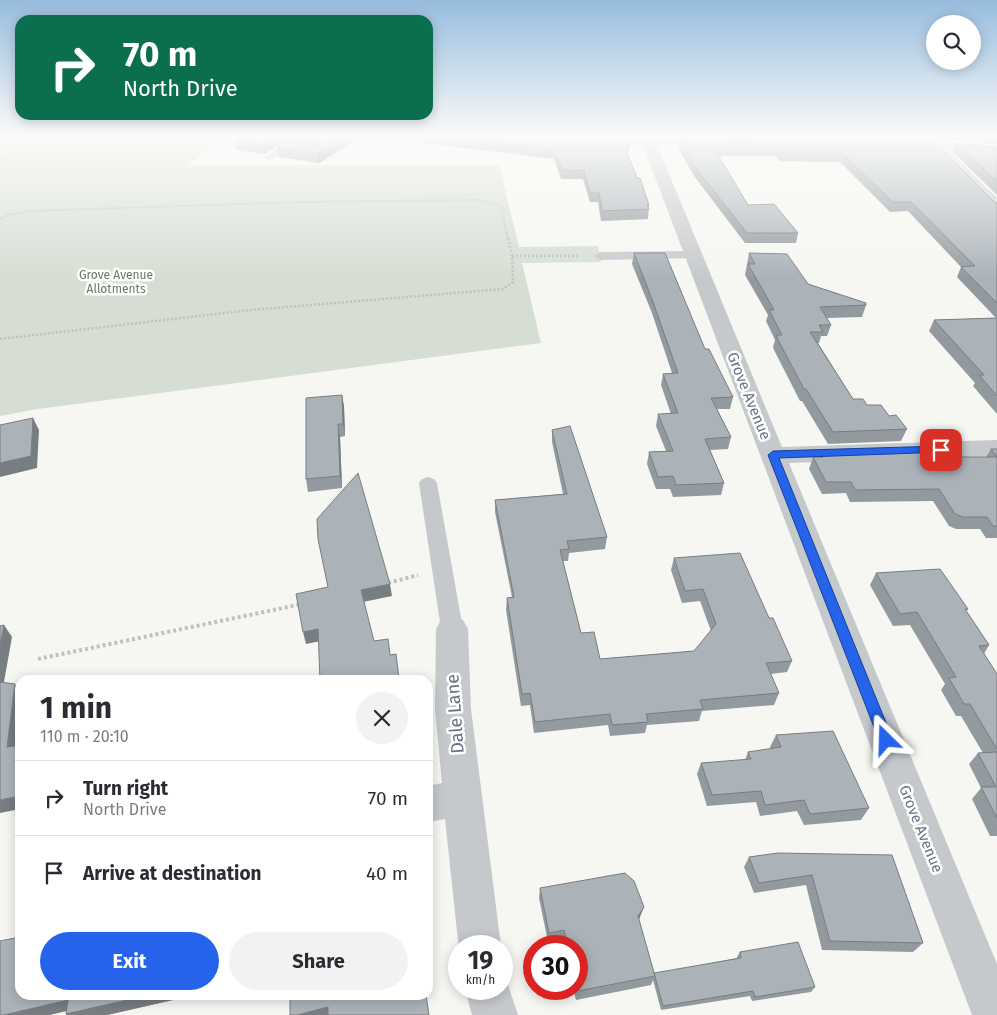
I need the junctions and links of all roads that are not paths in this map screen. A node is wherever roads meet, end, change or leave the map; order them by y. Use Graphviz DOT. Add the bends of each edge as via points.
graph roads {
  1 [pos="665,184"];
  2 [pos="974,184"];
  3 [pos="997,207"];
  4 [pos="693,255"];
  5 [pos="600,256"];
  6 [pos="997,448"];
  7 [pos="773,455"];
  8 [pos="428,484"];
  9 [pos="452,629"];
  10 [pos="445,801"];
  11 [pos="476,935"];
  12 [pos="491,1000"];
  13 [pos="495,1015"];
  14 [pos="995,1015"];
  1 -- 4 [label="street, Grove Avenue"];
  2 -- 3 [label="street"];
  4 -- 5 [label="lane"];
  4 -- 7 [label="street, Grove Avenue"];
  6 -- 7 [label="street"];
  7 -- 14 [label="street, Grove Avenue"];
  8 -- 9 [label="lane, Dale Lane"];
  9 -- 10 [label="street, Dale Lane" via="453,709"];
  10 -- 11 [label="street, Dale Lane"];
  12 -- 13 [label="street"];
}
